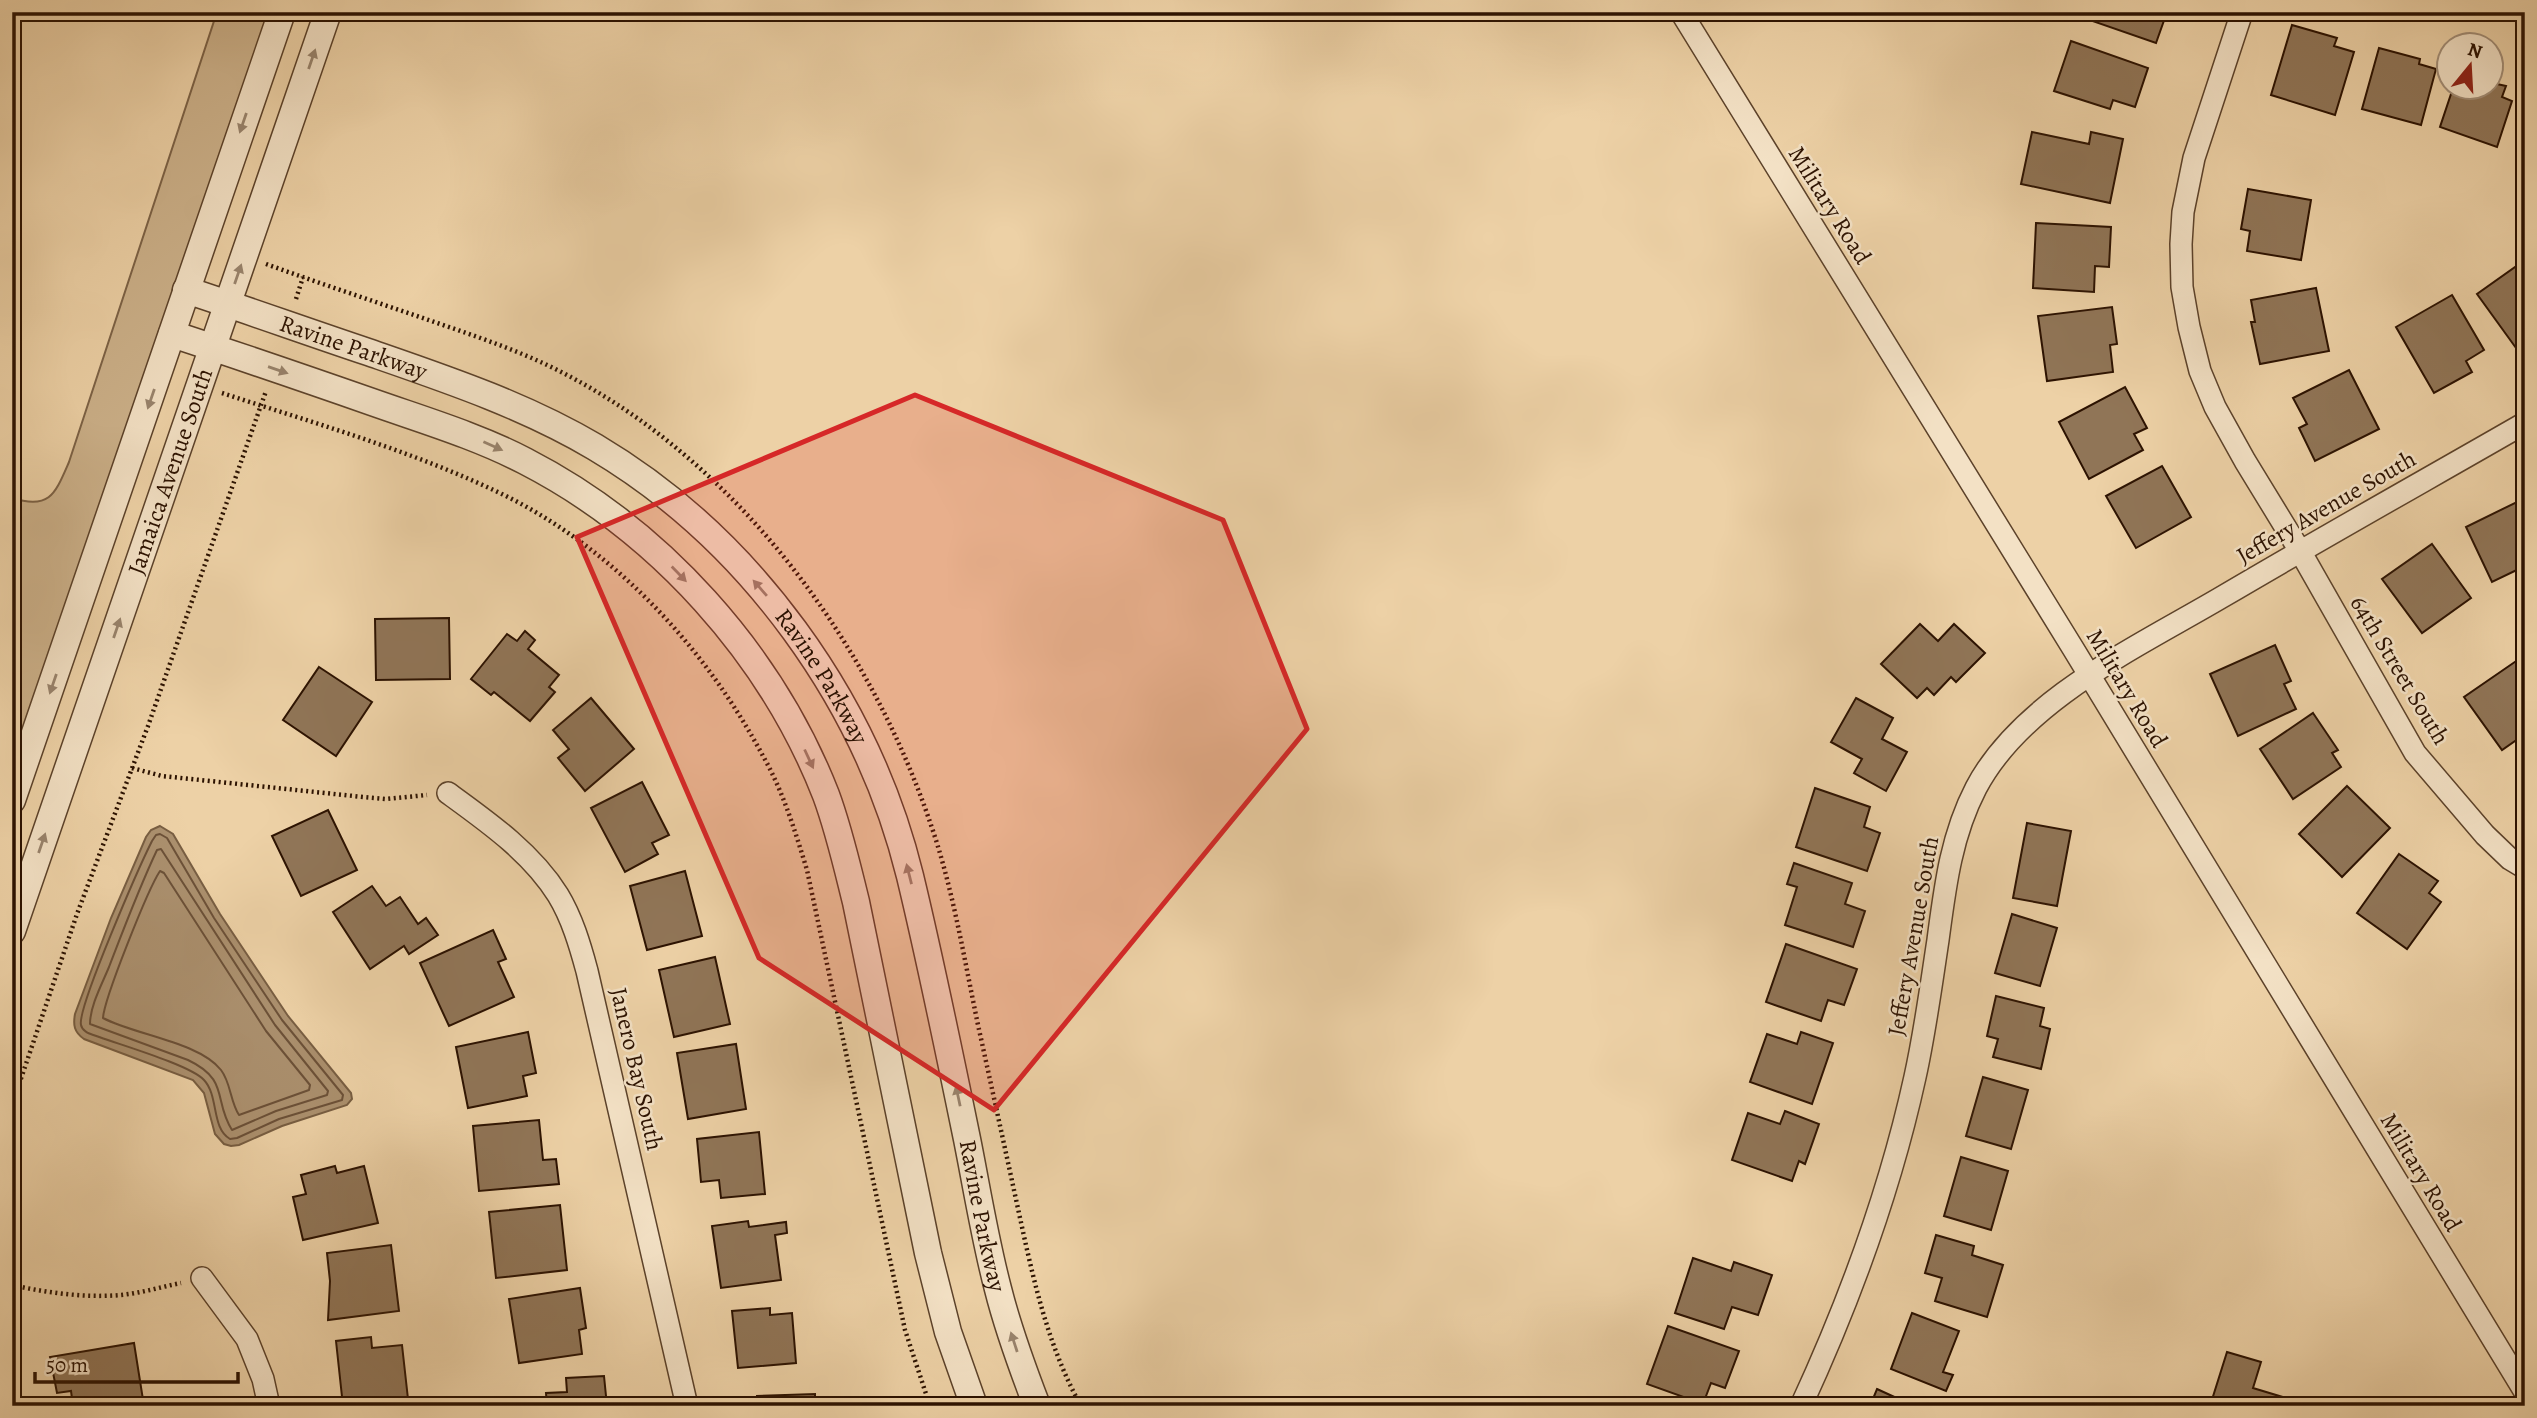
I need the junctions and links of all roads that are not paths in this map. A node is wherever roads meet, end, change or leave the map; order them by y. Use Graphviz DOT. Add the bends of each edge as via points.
graph roads {
  1 [pos="282,12"];
  2 [pos="328,12"];
  3 [pos="1681,12"];
  4 [pos="2242,12"];
  5 [pos="186,290"];
  6 [pos="228,304"];
  7 [pos="172,334"];
  8 [pos="214,348"];
  9 [pos="2525,423"];
  10 [pos="2300,551"];
  11 [pos="2089,676"];
  12 [pos="448,793"];
  13 [pos="12,800"];
  14 [pos="2525,868"];
  15 [pos="12,931"];
  16 [pos="202,1278"];
  17 [pos="2525,1392"];
  18 [pos="270,1406"];
  19 [pos="687,1406"];
  20 [pos="974,1406"];
  21 [pos="1037,1406"];
  22 [pos="1801,1406"];
  1 -- 5 [label="street, Jamaica Avenue South, one-way"];
  6 -- 2 [label="street, Jamaica Avenue South, one-way"];
  3 -- 11 [label="street, Military Road"];
  4 -- 10 [label="street, 64th Street South" via="2187,185 2182,287 2200,372 2215,407"];
  5 -- 6 [label="street, Ravine Parkway"];
  5 -- 7 [label="street, Jamaica Avenue South"];
  6 -- 8 [label="street, Jamaica Avenue South"];
  21 -- 6 [label="street, Ravine Parkway, one-way" via="996,1283 925,943 894,822 854,728 806,647 709,534 595,447 464,385"];
  7 -- 8 [label="street, Ravine Parkway"];
  7 -- 13 [label="street, Jamaica Avenue South, one-way"];
  15 -- 8 [label="street, Jamaica Avenue South, one-way"];
  8 -- 20 [label="street, Ravine Parkway, one-way" via="416,417 524,460 616,519 668,563 742,646 799,738 841,844 928,1253 948,1332"];
  9 -- 10 [label="street, Jeffery Avenue South"];
  10 -- 11 [label="street, Jeffery Avenue South"];
  10 -- 14 [label="street, 64th Street South" via="2415,753 2485,835"];
  11 -- 17 [label="street, Military Road"];
  11 -- 22 [label="street, Jeffery Avenue South" via="2045,708 1995,757 1964,813 1949,860 1925,1023 1896,1153 1869,1239"];
  12 -- 19 [label="street, Janero Bay South" via="542,873 577,935"];
  16 -- 18 [label="street" via="247,1339"];
}
